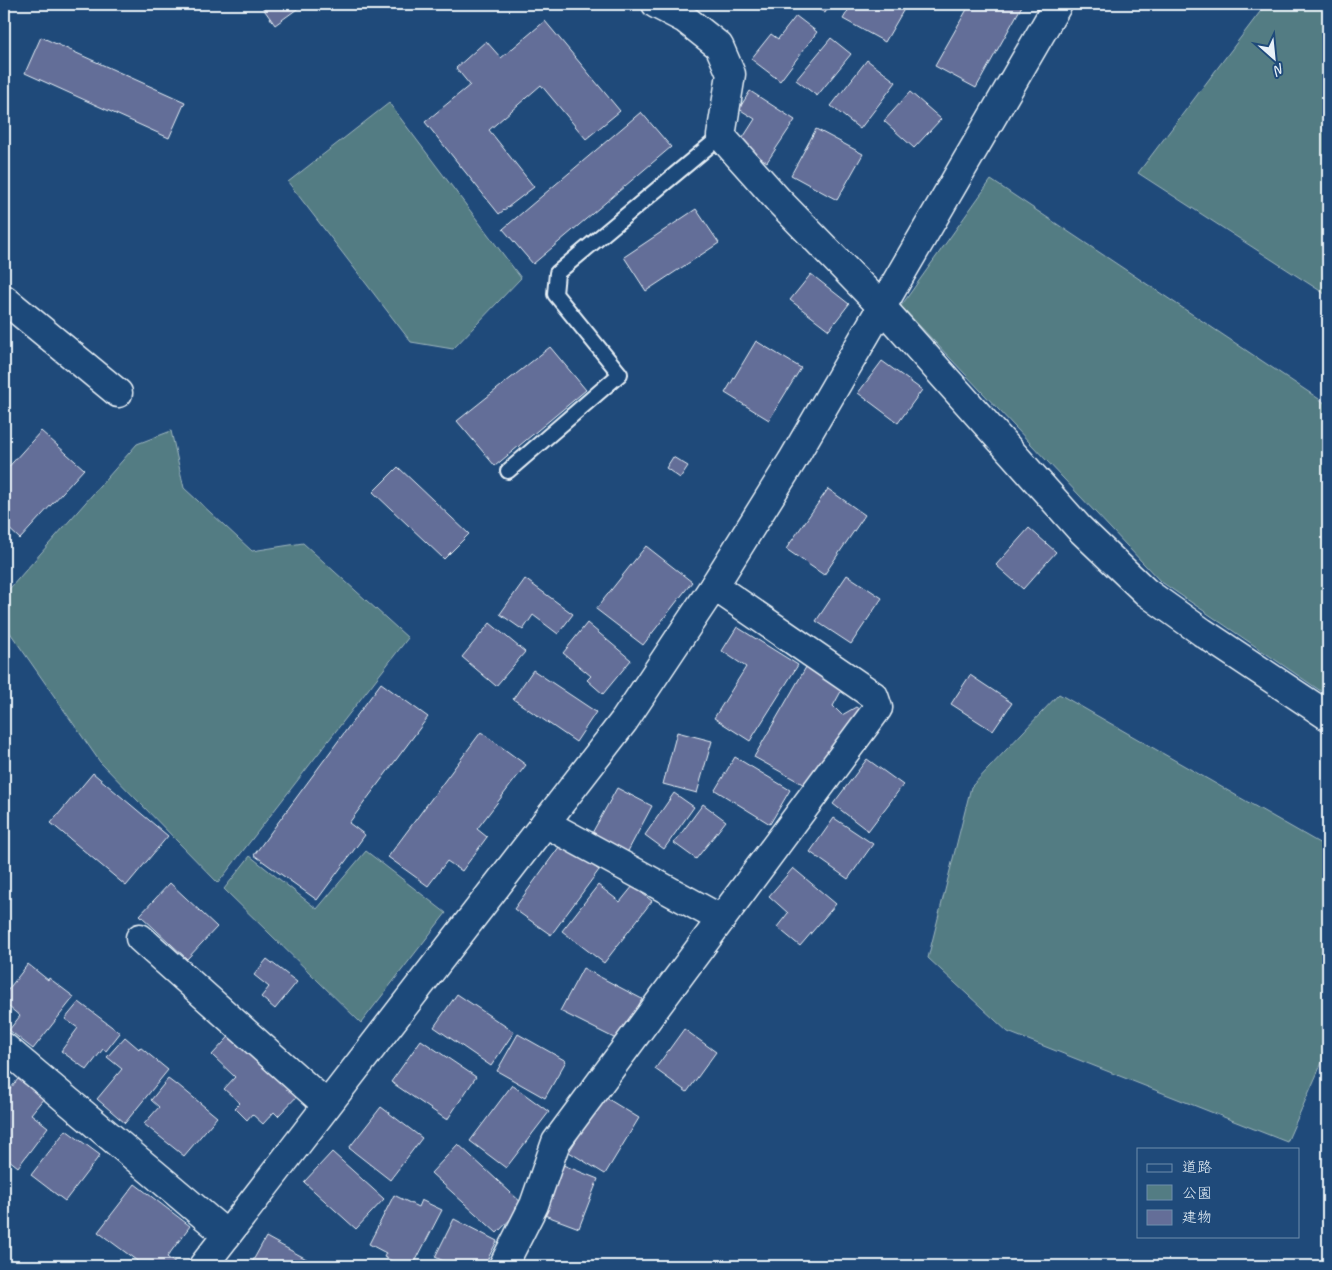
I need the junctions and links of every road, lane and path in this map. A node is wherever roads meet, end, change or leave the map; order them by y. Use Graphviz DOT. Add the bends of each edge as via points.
graph roads {
  1 [pos="656,4"];
  2 [pos="1058,4"];
  3 [pos="721,136"];
  4 [pos="4,298"];
  5 [pos="881,306"];
  6 [pos="118,393"];
  7 [pos="508,471"];
  8 [pos="714,586"];
  9 [pos="1328,716"];
  10 [pos="546,823"];
  11 [pos="721,920"];
  12 [pos="140,938"];
  13 [pos="4,1047"];
  14 [pos="327,1105"];
  15 [pos="227,1235"];
  16 [pos="203,1266"];
  17 [pos="503,1266"];
  1 -- 3 [label="street" via="685,19 719,46 731,74"];
  2 -- 5 [label="street"];
  3 -- 5 [label="street"];
  3 -- 7 [label="lane" via="557,273 555,294 620,374"];
  4 -- 6 [label="street"];
  5 -- 8 [label="street" via="792,461"];
  5 -- 9 [label="street" via="1079,528 1146,592"];
  8 -- 10 [label="street" via="624,721"];
  8 -- 11 [label="street" via="874,696 878,708"];
  10 -- 11 [label="street"];
  10 -- 14 [label="street"];
  11 -- 17 [label="street" via="556,1142 534,1205"];
  12 -- 14 [label="street"];
  13 -- 15 [label="street"];
  14 -- 15 [label="street"];
  15 -- 16 [label="street"];
}
